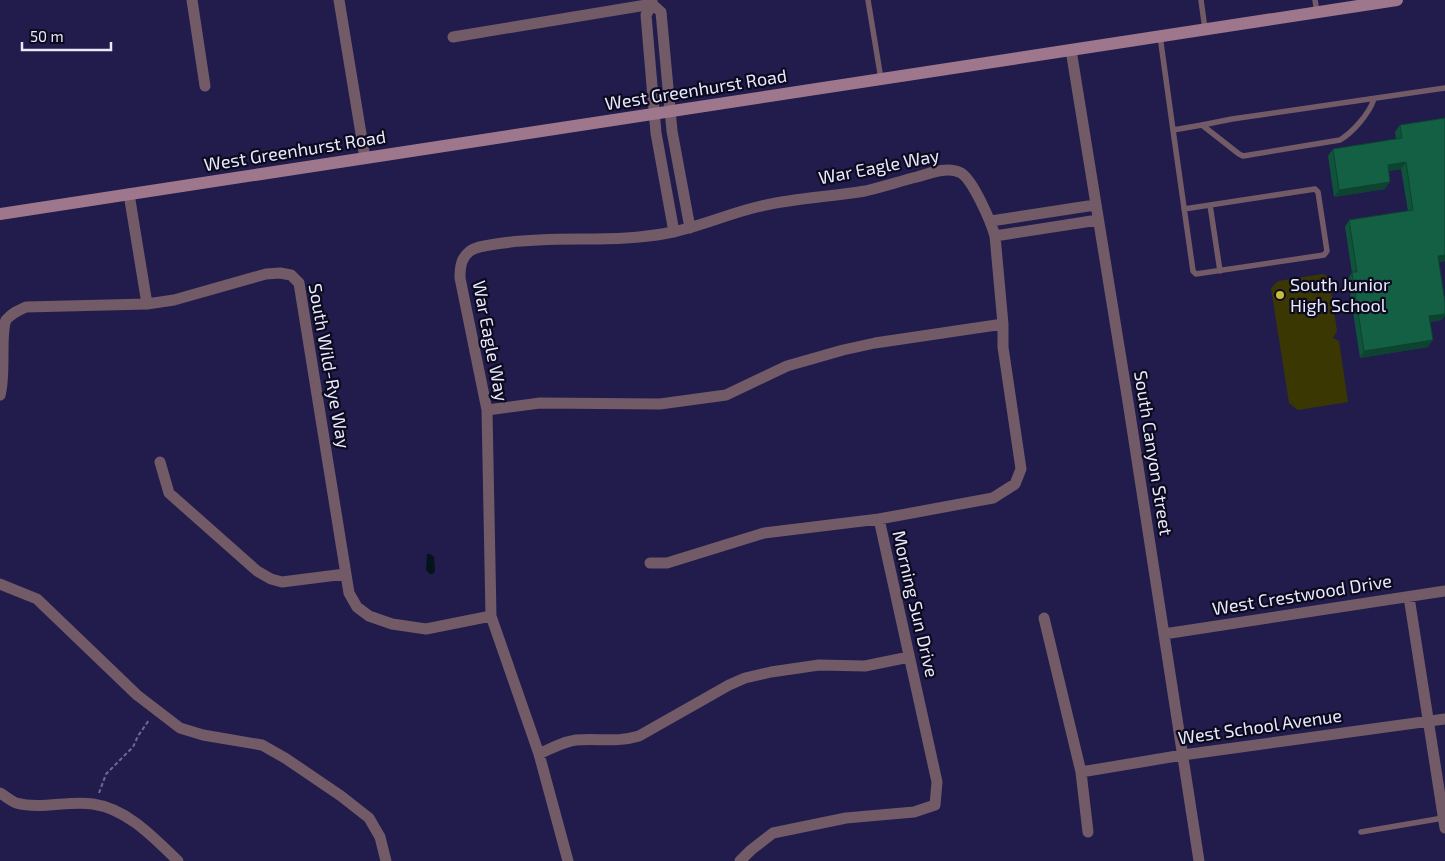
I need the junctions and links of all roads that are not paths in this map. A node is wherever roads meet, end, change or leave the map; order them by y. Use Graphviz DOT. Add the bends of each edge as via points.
graph roads {
  1 [pos="192,0"];
  2 [pos="340,0"];
  3 [pos="868,0"];
  4 [pos="1201,0"];
  5 [pos="1397,0"];
  6 [pos="652,2"];
  7 [pos="1316,6"];
  8 [pos="1205,29"];
  9 [pos="1160,36"];
  10 [pos="453,37"];
  11 [pos="1071,50"];
  12 [pos="880,79"];
  13 [pos="204,86"];
  14 [pos="1445,88"];
  15 [pos="1374,99"];
  16 [pos="670,111"];
  17 [pos="655,114"];
  18 [pos="1202,125"];
  19 [pos="1172,130"];
  20 [pos="365,158"];
  21 [pos="129,194"];
  22 [pos="1095,205"];
  23 [pos="1210,205"];
  24 [pos="1184,209"];
  25 [pos="0,214"];
  26 [pos="1098,220"];
  27 [pos="991,221"];
  28 [pos="690,228"];
  29 [pos="674,232"];
  30 [pos="995,236"];
  31 [pos="1220,271"];
  32 [pos="147,304"];
  33 [pos="1002,324"];
  34 [pos="0,395"];
  35 [pos="487,410"];
  36 [pos="160,462"];
  37 [pos="878,519"];
  38 [pos="650,563"];
  39 [pos="345,574"];
  40 [pos="0,584"];
  41 [pos="1445,591"];
  42 [pos="1409,597"];
  43 [pos="492,616"];
  44 [pos="1044,618"];
  45 [pos="1164,634"];
  46 [pos="909,657"];
  47 [pos="1445,718"];
  48 [pos="1428,721"];
  49 [pos="539,754"];
  50 [pos="1183,755"];
  51 [pos="1081,772"];
  52 [pos="0,793"];
  53 [pos="1444,823"];
  54 [pos="1088,832"];
  55 [pos="1361,832"];
  56 [pos="178,861"];
  57 [pos="386,861"];
  58 [pos="568,861"];
  59 [pos="740,861"];
  60 [pos="1199,861"];
  1 -- 13 [label="street"];
  2 -- 20 [label="street"];
  3 -- 12 [label="lane"];
  4 -- 8 [label="lane"];
  5 -- 7 [label="main road, West Greenhurst Road"];
  6 -- 10 [label="street"];
  6 -- 16 [label="street" via="661,12"];
  6 -- 17 [label="street" via="646,15"];
  7 -- 8 [label="main road, West Greenhurst Road"];
  8 -- 9 [label="main road, West Greenhurst Road"];
  9 -- 11 [label="main road, West Greenhurst Road"];
  9 -- 19 [label="lane"];
  11 -- 12 [label="main road, West Greenhurst Road"];
  11 -- 22 [label="street, South Canyon Street"];
  12 -- 16 [label="main road, West Greenhurst Road"];
  14 -- 15 [label="lane"];
  15 -- 18 [label="lane"];
  15 -- 18 [label="lane" via="1365,116 1340,140 1243,156"];
  16 -- 17 [label="main road, West Greenhurst Road"];
  16 -- 28 [label="street"];
  17 -- 20 [label="main road, West Greenhurst Road"];
  17 -- 29 [label="street"];
  18 -- 19 [label="lane"];
  19 -- 24 [label="lane"];
  20 -- 21 [label="main road, West Greenhurst Road"];
  21 -- 25 [label="main road, West Greenhurst Road"];
  21 -- 32 [label="street"];
  22 -- 26 [label="street, South Canyon Street"];
  22 -- 27 [label="street"];
  23 -- 24 [label="lane"];
  23 -- 31 [label="lane"];
  23 -- 31 [label="lane" via="1315,188 1327,251 1324,255"];
  24 -- 31 [label="lane" via="1193,272"];
  26 -- 30 [label="street"];
  26 -- 45 [label="street, South Canyon Street"];
  27 -- 28 [label="street, War Eagle Way" via="970,182 962,173 952,170 867,190 758,206"];
  27 -- 30 [label="street, Morning Sun Drive"];
  28 -- 29 [label="street, War Eagle Way"];
  29 -- 35 [label="street, War Eagle Way" via="630,238 547,238 487,246 468,253 460,267 460,278"];
  30 -- 33 [label="street, Morning Sun Drive"];
  32 -- 34 [label="street, South Wild-Rye Way" via="26,307 14,312 5,322 2,337"];
  32 -- 39 [label="street, South Wild-Rye Way" via="174,300 266,274 291,274 299,283"];
  33 -- 35 [label="street" via="843,350 787,366 726,395 660,404 540,403"];
  33 -- 37 [label="street, Morning Sun Drive" via="1022,469 1015,484 993,498"];
  35 -- 43 [label="street, War Eagle Way"];
  36 -- 39 [label="street" via="169,492 257,571 282,582"];
  37 -- 38 [label="street" via="764,534 667,563"];
  37 -- 46 [label="street, Morning Sun Drive"];
  39 -- 43 [label="street" via="349,593 357,607 369,616 392,624 426,629"];
  40 -- 57 [label="street" via="37,599 156,711 180,728 262,745 341,796 369,818 380,837"];
  41 -- 42 [label="street, West Crestwood Drive"];
  42 -- 45 [label="street, West Crestwood Drive"];
  42 -- 48 [label="street"];
  43 -- 49 [label="street"];
  44 -- 51 [label="street"];
  45 -- 50 [label="street, South Canyon Street"];
  46 -- 49 [label="street" via="865,666 820,665 745,678 639,736 624,740 576,740"];
  46 -- 59 [label="street, Morning Sun Drive" via="937,782 935,805 914,812 846,818 773,833"];
  47 -- 48 [label="street, West School Avenue"];
  48 -- 50 [label="street, West School Avenue"];
  48 -- 53 [label="street"];
  49 -- 58 [label="street"];
  50 -- 51 [label="street, West School Avenue"];
  50 -- 60 [label="street, South Canyon Street"];
  51 -- 54 [label="street"];
  52 -- 56 [label="street" via="15,803 45,806 93,804 109,809 138,824"];
  53 -- 55 [label="lane"];
}
